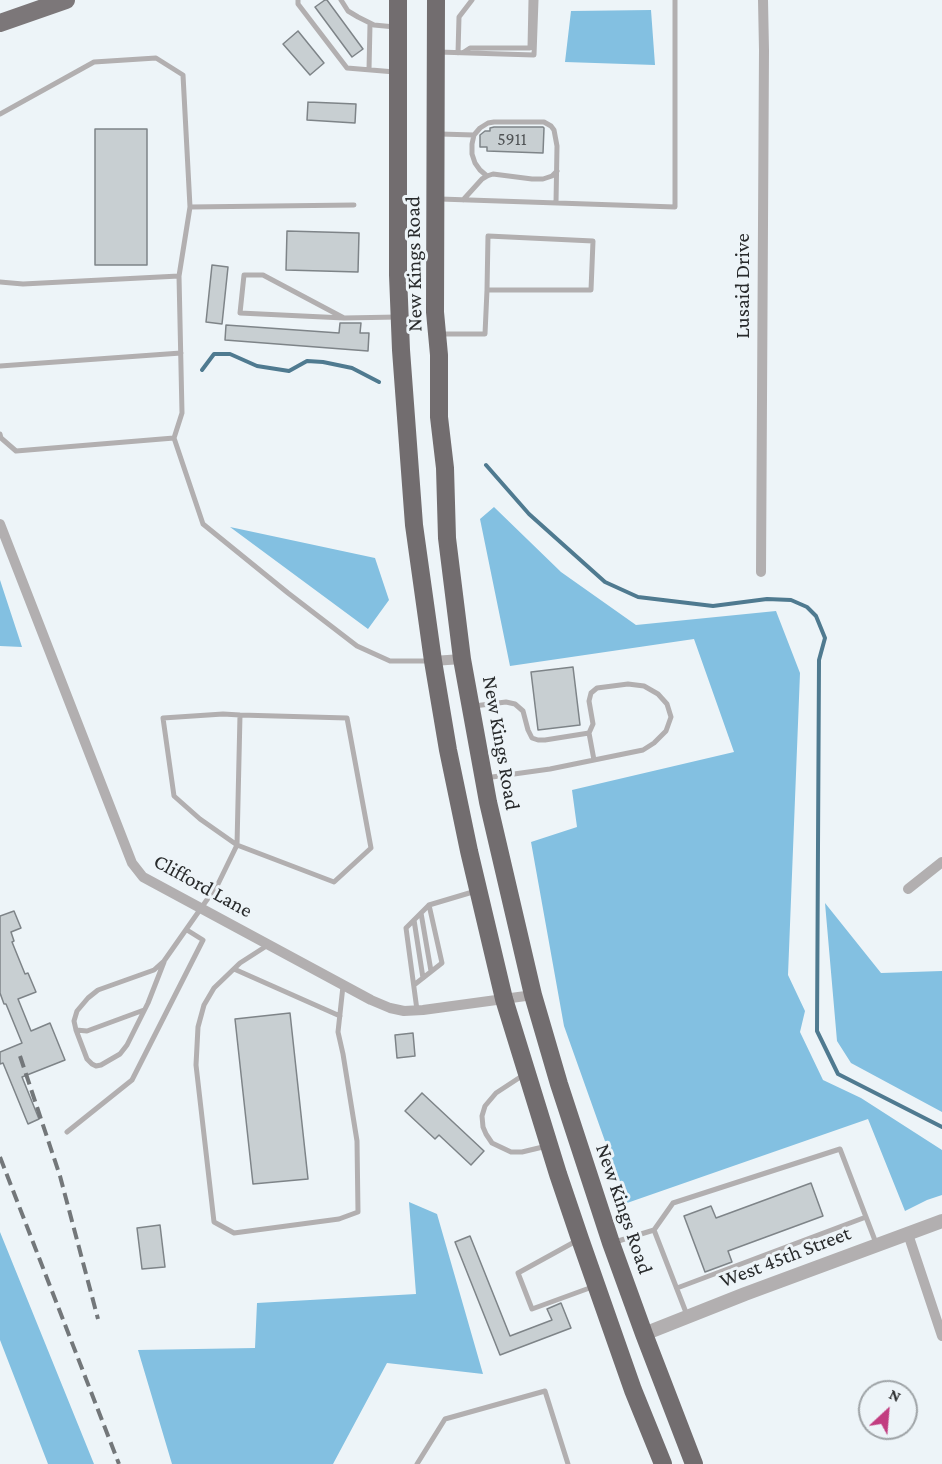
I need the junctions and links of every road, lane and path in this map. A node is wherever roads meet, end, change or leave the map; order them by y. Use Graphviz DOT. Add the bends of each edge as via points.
graph roads {
  1 [pos="66,0"];
  2 [pos="298,0"];
  3 [pos="341,0"];
  4 [pos="398,0"];
  5 [pos="436,0"];
  6 [pos="472,0"];
  7 [pos="531,0"];
  8 [pos="536,0"];
  9 [pos="675,0"];
  10 [pos="763,0"];
  11 [pos="0,23"];
  12 [pos="370,24"];
  13 [pos="398,27"];
  14 [pos="436,52"];
  15 [pos="460,53"];
  16 [pos="369,70"];
  17 [pos="398,73"];
  18 [pos="0,114"];
  19 [pos="435,134"];
  20 [pos="474,135"];
  21 [pos="557,171"];
  22 [pos="487,176"];
  23 [pos="435,199"];
  24 [pos="463,200"];
  25 [pos="556,203"];
  26 [pos="354,205"];
  27 [pos="190,207"];
  28 [pos="180,276"];
  29 [pos="0,282"];
  30 [pos="487,290"];
  31 [pos="399,317"];
  32 [pos="344,318"];
  33 [pos="437,334"];
  34 [pos="181,353"];
  35 [pos="0,366"];
  36 [pos="0,434"];
  37 [pos="174,438"];
  38 [pos="0,524"];
  39 [pos="761,572"];
  40 [pos="462,659"];
  41 [pos="433,661"];
  42 [pos="471,706"];
  43 [pos="240,715"];
  44 [pos="589,733"];
  45 [pos="594,760"];
  46 [pos="484,778"];
  47 [pos="237,845"];
  48 [pos="942,862"];
  49 [pos="908,889"];
  50 [pos="478,891"];
  51 [pos="429,905"];
  52 [pos="201,910"];
  53 [pos="421,913"];
  54 [pos="414,920"];
  55 [pos="187,930"];
  56 [pos="268,945"];
  57 [pos="164,961"];
  58 [pos="234,969"];
  59 [pos="431,971"];
  60 [pos="423,978"];
  61 [pos="414,985"];
  62 [pos="343,986"];
  63 [pos="532,995"];
  64 [pos="504,999"];
  65 [pos="144,1011"];
  66 [pos="417,1011"];
  67 [pos="340,1017"];
  68 [pos="76,1030"];
  69 [pos="526,1073"];
  70 [pos="67,1132"];
  71 [pos="549,1146"];
  72 [pos="866,1217"];
  73 [pos="942,1221"];
  74 [pos="654,1230"];
  75 [pos="908,1234"];
  76 [pos="580,1239"];
  77 [pos="610,1243"];
  78 [pos="876,1245"];
  79 [pos="677,1288"];
  80 [pos="599,1291"];
  81 [pos="688,1317"];
  82 [pos="644,1334"];
  83 [pos="942,1336"];
  84 [pos="633,1390"];
  85 [pos="417,1464"];
  86 [pos="568,1464"];
  87 [pos="663,1464"];
  88 [pos="694,1464"];
  1 -- 11 [label="main road"];
  2 -- 16 [label="lane" via="346,68"];
  3 -- 12 [label="lane" via="348,11"];
  4 -- 13 [label="highway, New Kings Road"];
  5 -- 14 [label="highway, New Kings Road"];
  6 -- 15 [label="lane" via="459,17"];
  7 -- 15 [label="lane" via="530,48 470,48"];
  8 -- 15 [label="lane" via="534,55"];
  9 -- 25 [label="lane" via="675,207"];
  10 -- 39 [label="street, Lusaid Drive"];
  12 -- 13 [label="lane"];
  12 -- 16 [label="lane"];
  13 -- 17 [label="highway, New Kings Road"];
  14 -- 15 [label="lane"];
  14 -- 19 [label="highway, New Kings Road"];
  16 -- 17 [label="lane"];
  17 -- 31 [label="highway, New Kings Road"];
  18 -- 27 [label="lane" via="94,62 156,58 183,75"];
  19 -- 20 [label="lane"];
  19 -- 23 [label="highway, New Kings Road"];
  20 -- 21 [label="lane" via="488,123 544,122 554,130"];
  20 -- 22 [label="lane" via="472,154"];
  21 -- 22 [label="lane" via="543,179"];
  21 -- 25 [label="lane"];
  22 -- 24 [label="lane"];
  23 -- 24 [label="lane"];
  23 -- 33 [label="highway, New Kings Road"];
  24 -- 25 [label="lane"];
  26 -- 27 [label="lane"];
  27 -- 28 [label="lane"];
  28 -- 29 [label="lane"];
  28 -- 34 [label="lane"];
  30 -- 30 [label="lane" via="591,290 593,241 488,236"];
  30 -- 33 [label="lane" via="485,334"];
  31 -- 32 [label="lane"];
  31 -- 41 [label="highway, New Kings Road" via="414,525"];
  32 -- 32 [label="lane" via="240,313 244,275 263,275"];
  33 -- 40 [label="highway, New Kings Road" via="447,538"];
  34 -- 35 [label="lane"];
  34 -- 37 [label="lane" via="182,413"];
  36 -- 37 [label="lane" via="16,451"];
  37 -- 41 [label="lane" via="203,524 357,646 390,660"];
  38 -- 52 [label="street, Clifford Lane" via="132,864 143,877"];
  40 -- 41 [label="street"];
  40 -- 42 [label="highway, New Kings Road"];
  41 -- 50 [label="highway, New Kings Road"];
  42 -- 44 [label="lane" via="515,704 523,711 532,738 538,740"];
  42 -- 46 [label="highway, New Kings Road"];
  43 -- 47 [label="lane"];
  43 -- 47 [label="lane" via="163,718 174,796"];
  43 -- 47 [label="lane" via="347,718 371,848 334,882"];
  44 -- 45 [label="lane"];
  44 -- 45 [label="lane" via="593,724 589,702 597,688 644,686 663,699 671,717 666,731 643,750"];
  45 -- 46 [label="lane"];
  46 -- 63 [label="highway, New Kings Road"];
  47 -- 52 [label="lane"];
  48 -- 49 [label="street"];
  50 -- 51 [label="lane"];
  50 -- 64 [label="highway, New Kings Road"];
  51 -- 53 [label="lane"];
  51 -- 59 [label="lane" via="441,963"];
  52 -- 55 [label="lane"];
  52 -- 56 [label="street, Clifford Lane"];
  53 -- 54 [label="lane"];
  53 -- 59 [label="lane"];
  54 -- 60 [label="lane"];
  54 -- 61 [label="lane" via="406,928"];
  55 -- 57 [label="lane"];
  55 -- 70 [label="lane" via="203,940 132,1080"];
  56 -- 58 [label="lane"];
  56 -- 62 [label="street, Clifford Lane"];
  57 -- 65 [label="lane"];
  57 -- 68 [label="lane" via="154,970 98,990 77,1011"];
  58 -- 67 [label="lane"];
  58 -- 67 [label="lane" via="214,987 204,1005 198,1027 196,1065 214,1222 234,1233 339,1219 358,1212 357,1141 338,1032"];
  59 -- 60 [label="lane"];
  60 -- 61 [label="lane"];
  61 -- 66 [label="lane"];
  62 -- 66 [label="street, Clifford Lane" via="390,1008"];
  62 -- 67 [label="lane"];
  63 -- 64 [label="street, Clifford Lane"];
  63 -- 77 [label="highway, New Kings Road"];
  64 -- 66 [label="street, Clifford Lane"];
  64 -- 69 [label="highway, New Kings Road"];
  65 -- 68 [label="lane" via="87,1031"];
  65 -- 68 [label="lane" via="128,1045 101,1065 87,1059"];
  69 -- 71 [label="highway, New Kings Road"];
  69 -- 71 [label="lane" via="485,1106 483,1126 492,1143 511,1152"];
  71 -- 76 [label="highway, New Kings Road"];
  72 -- 74 [label="lane" via="840,1149 674,1203"];
  72 -- 78 [label="lane"];
  72 -- 79 [label="lane"];
  73 -- 75 [label="street, West 45th Street"];
  74 -- 77 [label="lane"];
  74 -- 79 [label="lane"];
  75 -- 78 [label="street, West 45th Street"];
  75 -- 83 [label="street"];
  76 -- 80 [label="highway, New Kings Road"];
  76 -- 80 [label="lane" via="518,1273 532,1309"];
  77 -- 82 [label="highway, New Kings Road"];
  78 -- 81 [label="street, West 45th Street"];
  79 -- 81 [label="lane"];
  80 -- 82 [label="highway" via="623,1322"];
  80 -- 84 [label="highway, New Kings Road"];
  81 -- 82 [label="street, West 45th Street"];
  82 -- 84 [label="highway" via="634,1362"];
  82 -- 88 [label="highway, New Kings Road"];
  84 -- 87 [label="highway, New Kings Road"];
  85 -- 86 [label="lane" via="445,1419 545,1391"];
}
